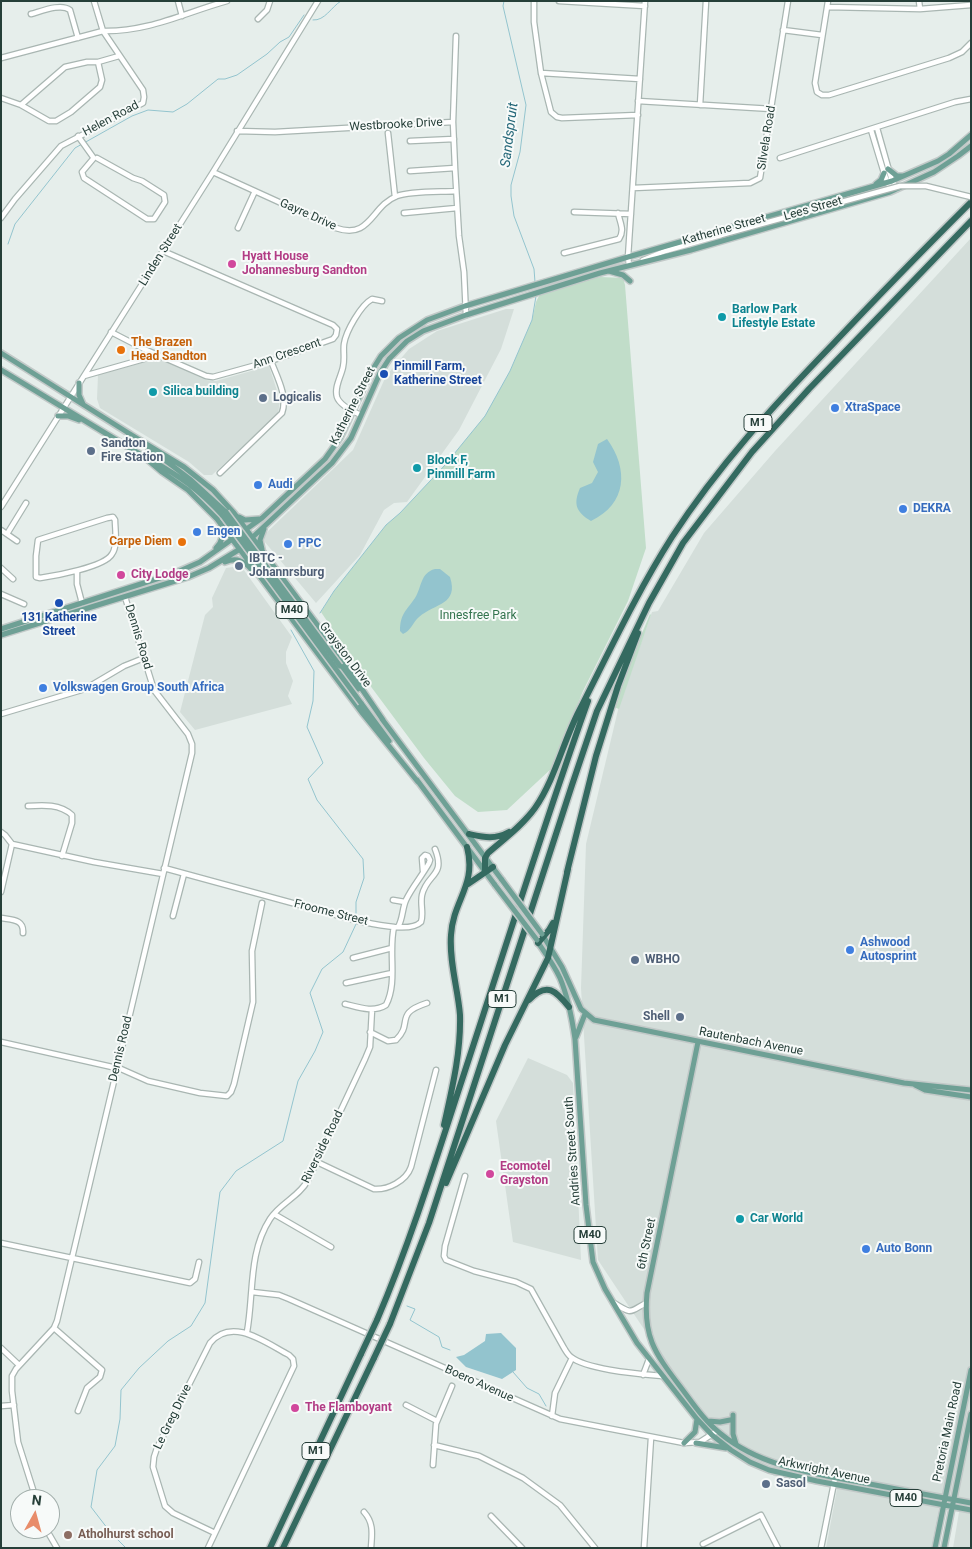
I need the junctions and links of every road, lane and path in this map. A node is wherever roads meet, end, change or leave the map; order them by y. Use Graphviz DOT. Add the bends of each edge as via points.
graph roads {
  1 [pos="94,1"];
  2 [pos="178,1"];
  3 [pos="227,1"];
  4 [pos="270,1"];
  5 [pos="318,1"];
  6 [pos="534,1"];
  7 [pos="559,1"];
  8 [pos="706,1"];
  9 [pos="788,1"];
  10 [pos="919,1"];
  11 [pos="645,4"];
  12 [pos="827,4"];
  13 [pos="971,5"];
  14 [pos="920,9"];
  15 [pos="31,14"];
  16 [pos="182,16"];
  17 [pos="258,19"];
  18 [pos="783,30"];
  19 [pos="103,31"];
  20 [pos="822,35"];
  21 [pos="456,36"];
  22 [pos="78,38"];
  23 [pos="971,43"];
  24 [pos="119,56"];
  25 [pos="1,58"];
  26 [pos="98,62"];
  27 [pos="541,73"];
  28 [pos="640,79"];
  29 [pos="1,98"];
  30 [pos="971,99"];
  31 [pos="638,101"];
  32 [pos="21,105"];
  33 [pos="700,105"];
  34 [pos="772,109"];
  35 [pos="638,115"];
  36 [pos="453,122"];
  37 [pos="877,128"];
  38 [pos="871,130"];
  39 [pos="237,131"];
  40 [pos="388,133"];
  41 [pos="971,134"];
  42 [pos="79,138"];
  43 [pos="454,139"];
  44 [pos="410,141"];
  45 [pos="971,146"];
  46 [pos="94,158"];
  47 [pos="780,158"];
  48 [pos="454,168"];
  49 [pos="410,171"];
  50 [pos="886,171"];
  51 [pos="213,172"];
  52 [pos="904,176"];
  53 [pos="890,182"];
  54 [pos="633,188"];
  55 [pos="866,189"];
  56 [pos="894,190"];
  57 [pos="255,191"];
  58 [pos="456,191"];
  59 [pos="395,197"];
  60 [pos="971,197"];
  61 [pos="971,202"];
  62 [pos="457,208"];
  63 [pos="574,212"];
  64 [pos="404,213"];
  65 [pos="618,214"];
  66 [pos="631,214"];
  67 [pos="1,218"];
  68 [pos="971,222"];
  69 [pos="238,228"];
  70 [pos="163,251"];
  71 [pos="564,253"];
  72 [pos="628,257"];
  73 [pos="629,265"];
  74 [pos="609,271"];
  75 [pos="630,281"];
  76 [pos="382,301"];
  77 [pos="465,306"];
  78 [pos="466,315"];
  79 [pos="111,332"];
  80 [pos="144,349"];
  81 [pos="1,353"];
  82 [pos="158,355"];
  83 [pos="145,359"];
  84 [pos="271,361"];
  85 [pos="1,370"];
  86 [pos="84,376"];
  87 [pos="79,383"];
  88 [pos="70,397"];
  89 [pos="84,405"];
  90 [pos="63,408"];
  91 [pos="353,409"];
  92 [pos="362,413"];
  93 [pos="58,416"];
  94 [pos="128,433"];
  95 [pos="108,434"];
  96 [pos="142,455"];
  97 [pos="171,468"];
  98 [pos="220,473"];
  99 [pos="26,503"];
  100 [pos="1,507"];
  101 [pos="234,513"];
  102 [pos="262,518"];
  103 [pos="220,522"];
  104 [pos="266,526"];
  105 [pos="1,530"];
  106 [pos="246,530"];
  107 [pos="7,534"];
  108 [pos="252,538"];
  109 [pos="233,540"];
  110 [pos="17,541"];
  111 [pos="240,549"];
  112 [pos="262,551"];
  113 [pos="207,557"];
  114 [pos="1,568"];
  115 [pos="209,568"];
  116 [pos="77,572"];
  117 [pos="14,579"];
  118 [pos="1,594"];
  119 [pos="125,597"];
  120 [pos="279,601"];
  121 [pos="82,603"];
  122 [pos="24,604"];
  123 [pos="649,604"];
  124 [pos="1,629"];
  125 [pos="1,635"];
  126 [pos="144,658"];
  127 [pos="595,681"];
  128 [pos="1,714"];
  129 [pos="383,720"];
  130 [pos="418,782"];
  131 [pos="28,806"];
  132 [pos="536,808"];
  133 [pos="1,832"];
  134 [pos="469,834"];
  135 [pos="12,844"];
  136 [pos="467,847"];
  137 [pos="435,849"];
  138 [pos="62,856"];
  139 [pos="485,856"];
  140 [pos="493,867"];
  141 [pos="568,869"];
  142 [pos="163,871"];
  143 [pos="423,871"];
  144 [pos="485,872"];
  145 [pos="184,874"];
  146 [pos="468,884"];
  147 [pos="1,892"];
  148 [pos="393,900"];
  149 [pos="405,902"];
  150 [pos="262,903"];
  151 [pos="173,916"];
  152 [pos="1,918"];
  153 [pos="396,927"];
  154 [pos="23,933"];
  155 [pos="543,936"];
  156 [pos="538,941"];
  157 [pos="551,947"];
  158 [pos="392,948"];
  159 [pos="353,958"];
  160 [pos="548,958"];
  161 [pos="392,973"];
  162 [pos="346,983"];
  163 [pos="427,1003"];
  164 [pos="345,1004"];
  165 [pos="524,1005"];
  166 [pos="569,1008"];
  167 [pos="372,1009"];
  168 [pos="585,1014"];
  169 [pos="370,1032"];
  170 [pos="575,1039"];
  171 [pos="1,1042"];
  172 [pos="698,1042"];
  173 [pos="116,1068"];
  174 [pos="436,1070"];
  175 [pos="915,1085"];
  176 [pos="968,1090"];
  177 [pos="964,1096"];
  178 [pos="971,1097"];
  179 [pos="316,1162"];
  180 [pos="434,1167"];
  181 [pos="465,1176"];
  182 [pos="274,1214"];
  183 [pos="429,1223"];
  184 [pos="1,1243"];
  185 [pos="331,1247"];
  186 [pos="71,1258"];
  187 [pos="199,1262"];
  188 [pos="252,1292"];
  189 [pos="613,1302"];
  190 [pos="646,1303"];
  191 [pos="54,1328"];
  192 [pos="247,1332"];
  193 [pos="1,1348"];
  194 [pos="572,1358"];
  195 [pos="649,1359"];
  196 [pos="19,1365"];
  197 [pos="971,1370"];
  198 [pos="643,1375"];
  199 [pos="662,1376"];
  200 [pos="452,1386"];
  201 [pos="14,1405"];
  202 [pos="406,1405"];
  203 [pos="1,1406"];
  204 [pos="78,1411"];
  205 [pos="971,1414"];
  206 [pos="552,1416"];
  207 [pos="697,1419"];
  208 [pos="437,1421"];
  209 [pos="707,1421"];
  210 [pos="715,1433"];
  211 [pos="651,1438"];
  212 [pos="696,1443"];
  213 [pos="684,1444"];
  214 [pos="434,1445"];
  215 [pos="736,1445"];
  216 [pos="731,1450"];
  217 [pos="433,1465"];
  218 [pos="834,1481"];
  219 [pos="947,1485"];
  220 [pos="956,1487"];
  221 [pos="33,1489"];
  222 [pos="934,1496"];
  223 [pos="944,1498"];
  224 [pos="953,1499"];
  225 [pos="964,1502"];
  226 [pos="971,1503"];
  227 [pos="943,1504"];
  228 [pos="952,1506"];
  229 [pos="971,1510"];
  230 [pos="364,1512"];
  231 [pos="491,1516"];
  232 [pos="215,1533"];
  233 [pos="703,1544"];
  234 [pos="208,1548"];
  235 [pos="270,1548"];
  236 [pos="283,1548"];
  237 [pos="372,1548"];
  238 [pos="522,1548"];
  239 [pos="595,1548"];
  240 [pos="644,1548"];
  241 [pos="778,1548"];
  242 [pos="820,1548"];
  243 [pos="934,1548"];
  244 [pos="944,1548"];
  1 -- 19 [label="street, Helen Road"];
  2 -- 16 [label="street"];
  3 -- 16 [label="street"];
  4 -- 17 [label="street"];
  5 -- 39 [label="street, Linden Street"];
  6 -- 27 [label="street"];
  7 -- 11 [label="street"];
  8 -- 33 [label="street"];
  9 -- 18 [label="street, Silvela Road"];
  10 -- 14 [label="street"];
  11 -- 28 [label="street"];
  12 -- 14 [label="street"];
  12 -- 20 [label="street"];
  13 -- 14 [label="street"];
  15 -- 22 [label="street" via="62,6 68,8"];
  16 -- 19 [label="street" via="138,29"];
  18 -- 20 [label="street"];
  18 -- 34 [label="street, Silvela Road"];
  19 -- 22 [label="street"];
  19 -- 24 [label="street, Helen Road"];
  20 -- 23 [label="street" via="816,87 819,94 826,95 949,58"];
  21 -- 36 [label="street"];
  22 -- 25 [label="street"];
  24 -- 26 [label="street"];
  24 -- 42 [label="street, Helen Road" via="143,90 143,103"];
  26 -- 32 [label="street" via="65,67"];
  26 -- 32 [label="street" via="102,80 100,87 59,120 49,121"];
  27 -- 28 [label="street"];
  27 -- 35 [label="street" via="554,115 562,118"];
  28 -- 31 [label="street"];
  29 -- 32 [label="street"];
  30 -- 37 [label="street"];
  31 -- 33 [label="street"];
  31 -- 35 [label="street"];
  33 -- 34 [label="street"];
  34 -- 54 [label="street, Silvela Road" via="758,180"];
  35 -- 54 [label="street"];
  36 -- 39 [label="street, Westbrooke Drive"];
  36 -- 43 [label="street, Westbrooke Drive"];
  37 -- 38 [label="street"];
  37 -- 50 [label="street"];
  38 -- 47 [label="street"];
  38 -- 50 [label="street"];
  39 -- 51 [label="street, Linden Street"];
  40 -- 59 [label="street"];
  41 -- 52 [label="main road, Katherine Street" via="949,154"];
  42 -- 46 [label="street"];
  42 -- 67 [label="street, Helen Road" via="61,146 53,154 5,207"];
  43 -- 44 [label="street"];
  43 -- 48 [label="street, Westbrooke Drive"];
  45 -- 56 [label="main road, Katherine Street" via="934,172"];
  46 -- 46 [label="street" via="164,195 165,202 154,218 147,219 83,177 83,170"];
  48 -- 49 [label="street"];
  48 -- 58 [label="street, Westbrooke Drive"];
  50 -- 52 [label="main road"];
  50 -- 53 [label="street"];
  50 -- 55 [label="main road" via="879,182"];
  51 -- 57 [label="street, Gayre Drive"];
  51 -- 70 [label="street, Linden Street"];
  52 -- 53 [label="main road, Katherine Street"];
  53 -- 55 [label="main road, Katherine Street"];
  53 -- 56 [label="street"];
  54 -- 66 [label="street"];
  55 -- 72 [label="main road, Katherine Street"];
  56 -- 73 [label="main road, Katherine Street" via="708,246"];
  57 -- 59 [label="street, Gayre Drive" via="346,231 364,227 385,202"];
  57 -- 69 [label="street"];
  58 -- 59 [label="street"];
  58 -- 62 [label="street, Westbrooke Drive"];
  60 -- 73 [label="street, Lees Street, bridge" via="926,186 900,186 665,251"];
  61 -- 127 [label="highway, M1" via="776,402 728,460 673,536 637,596"];
  62 -- 64 [label="street"];
  62 -- 77 [label="street, Westbrooke Drive"];
  63 -- 65 [label="street"];
  65 -- 66 [label="street"];
  65 -- 71 [label="street" via="622,227 619,239"];
  66 -- 72 [label="street"];
  68 -- 123 [label="highway, M1" via="809,388 752,452 683,543"];
  70 -- 79 [label="street, Linden Street"];
  70 -- 84 [label="street, Ann Crescent" via="336,328 333,338"];
  72 -- 73 [label="street"];
  72 -- 77 [label="main road, Katherine Street"];
  73 -- 74 [label="main road, Katherine Street"];
  74 -- 75 [label="main road"];
  74 -- 78 [label="main road, Katherine Street"];
  76 -- 91 [label="street" via="372,299 367,302 345,339 337,392 338,400"];
  77 -- 78 [label="street, Westbrooke Drive"];
  77 -- 91 [label="main road, Katherine Street" via="427,320 391,345 372,372"];
  78 -- 92 [label="main road, Katherine Street" via="423,330 398,349 380,373"];
  79 -- 80 [label="street, Ann Crescent"];
  79 -- 86 [label="street, Linden Street"];
  80 -- 82 [label="street, Ann Crescent"];
  80 -- 83 [label="street"];
  81 -- 88 [label="main road, Grayston Drive / M40"];
  82 -- 83 [label="street"];
  82 -- 84 [label="street, Ann Crescent" via="212,377"];
  83 -- 86 [label="street"];
  84 -- 98 [label="street" via="282,392 282,413"];
  85 -- 90 [label="main road, Grayston Drive / M40"];
  86 -- 87 [label="street, Linden Street"];
  87 -- 88 [label="street, Linden Street"];
  87 -- 89 [label="main road" via="79,395"];
  88 -- 89 [label="main road, Grayston Drive / M40"];
  88 -- 90 [label="street, Linden Street"];
  89 -- 94 [label="main road, Grayston Drive / M40"];
  90 -- 93 [label="street, Linden Street"];
  90 -- 95 [label="main road, Grayston Drive / M40"];
  91 -- 92 [label="street"];
  91 -- 102 [label="main road, Katherine Street" via="330,454"];
  92 -- 104 [label="main road, Katherine Street" via="351,438 336,458"];
  93 -- 95 [label="main road" via="75,418"];
  93 -- 100 [label="street, Linden Street"];
  94 -- 97 [label="main road, Grayston Drive / M40"];
  94 -- 101 [label="main road" via="193,473"];
  95 -- 96 [label="main road, Grayston Drive / M40"];
  96 -- 97 [label="main road, Grayston Drive / M40"];
  96 -- 103 [label="main road" via="188,490"];
  97 -- 129 [label="main road, Grayston Drive / M40, bridge" via="207,493 226,512"];
  97 -- 130 [label="main road, Grayston Drive / M40, bridge" via="223,516"];
  99 -- 107 [label="street"];
  101 -- 102 [label="main road" via="245,520"];
  101 -- 106 [label="main road"];
  102 -- 106 [label="main road, Katherine Street"];
  103 -- 109 [label="main road"];
  103 -- 113 [label="main road" via="222,540"];
  104 -- 108 [label="main road, Katherine Street"];
  104 -- 112 [label="main road" via="260,540"];
  105 -- 107 [label="street"];
  106 -- 108 [label="main road"];
  106 -- 109 [label="main road, Katherine Street"];
  107 -- 110 [label="street"];
  108 -- 111 [label="main road, Katherine Street"];
  108 -- 112 [label="main road"];
  109 -- 111 [label="main road"];
  109 -- 113 [label="main road, Katherine Street"];
  111 -- 115 [label="main road, Katherine Street"];
  111 -- 120 [label="main road"];
  112 -- 129 [label="main road"];
  113 -- 121 [label="main road, Katherine Street" via="175,573"];
  114 -- 117 [label="street"];
  115 -- 119 [label="main road, Katherine Street"];
  115 -- 120 [label="main road" via="230,560 241,561"];
  116 -- 116 [label="street" via="112,556 115,518 38,540 35,569 38,578"];
  116 -- 121 [label="street"];
  118 -- 122 [label="street"];
  119 -- 125 [label="main road, Katherine Street"];
  119 -- 126 [label="street, Dennis Road"];
  120 -- 130 [label="main road"];
  121 -- 124 [label="main road, Katherine Street"];
  123 -- 141 [label="highway" via="604,729"];
  123 -- 183 [label="highway, M1" via="597,711"];
  126 -- 128 [label="street" via="90,687"];
  126 -- 142 [label="street, Dennis Road" via="155,692 188,734 192,748"];
  127 -- 132 [label="highway"];
  127 -- 180 [label="highway, M1" via="557,786"];
  129 -- 134 [label="main road, Grayston Drive / M40"];
  130 -- 136 [label="main road, Grayston Drive / M40"];
  131 -- 138 [label="street" via="49,805 72,815"];
  132 -- 134 [label="highway" via="515,828 499,837"];
  132 -- 139 [label="highway"];
  133 -- 135 [label="street"];
  134 -- 139 [label="main road, Grayston Drive / M40"];
  135 -- 138 [label="street, Froome Street"];
  135 -- 147 [label="street"];
  136 -- 144 [label="main road, Grayston Drive / M40"];
  136 -- 146 [label="highway" via="470,862"];
  137 -- 153 [label="street, Froome Street" via="439,865 423,892 421,922 412,927"];
  138 -- 142 [label="street, Froome Street"];
  139 -- 140 [label="main road, Grayston Drive / M40"];
  139 -- 144 [label="highway"];
  140 -- 144 [label="highway"];
  140 -- 155 [label="main road, Grayston Drive / M40, bridge"];
  141 -- 155 [label="highway" via="552,927"];
  141 -- 157 [label="highway"];
  142 -- 145 [label="street, Froome Street"];
  142 -- 173 [label="street, Dennis Road"];
  143 -- 149 [label="street"];
  144 -- 146 [label="highway"];
  144 -- 156 [label="main road, Grayston Drive / M40, bridge"];
  145 -- 151 [label="street"];
  145 -- 153 [label="street, Froome Street" via="362,922"];
  146 -- 180 [label="highway" via="451,934 460,1016 458,1060"];
  148 -- 149 [label="street"];
  149 -- 153 [label="street" via="401,923"];
  150 -- 173 [label="street" via="252,950 252,1006 229,1095 222,1097 148,1081"];
  152 -- 154 [label="street" via="20,922"];
  153 -- 158 [label="street"];
  155 -- 156 [label="highway"];
  155 -- 157 [label="main road, Grayston Drive / M40"];
  156 -- 160 [label="main road, Grayston Drive / M40"];
  157 -- 160 [label="highway"];
  157 -- 168 [label="main road, Grayston Drive / M40"];
  158 -- 159 [label="street"];
  158 -- 161 [label="street"];
  160 -- 165 [label="highway"];
  160 -- 166 [label="main road, Grayston Drive / M40" via="559,977"];
  161 -- 162 [label="street"];
  161 -- 167 [label="street" via="387,1004"];
  163 -- 169 [label="street" via="409,1011 402,1033 396,1040 388,1041"];
  164 -- 167 [label="street"];
  165 -- 166 [label="highway" via="539,991 549,989 558,994"];
  165 -- 183 [label="highway"];
  166 -- 170 [label="main road, Andries Street South / M40"];
  167 -- 169 [label="street, Riverside Road"];
  168 -- 170 [label="main road"];
  168 -- 172 [label="main road, Rautenbach Avenue" via="605,1023"];
  169 -- 179 [label="street, Riverside Road" via="370,1047"];
  170 -- 189 [label="main road, Andries Street South / M40" via="591,1252 596,1270"];
  171 -- 173 [label="street"];
  172 -- 175 [label="main road, Rautenbach Avenue"];
  172 -- 190 [label="main road, 6th Street / M40"];
  173 -- 186 [label="street, Dennis Road"];
  174 -- 179 [label="street" via="411,1167 403,1179 374,1189"];
  175 -- 176 [label="main road"];
  175 -- 177 [label="main road" via="925,1090"];
  176 -- 177 [label="main road"];
  177 -- 178 [label="main road"];
  179 -- 182 [label="street, Riverside Road" via="303,1189"];
  180 -- 235 [label="highway, M1, bridge" via="399,1268"];
  181 -- 194 [label="street" via="444,1258 531,1289"];
  182 -- 185 [label="street"];
  182 -- 188 [label="street, Riverside Road" via="256,1249"];
  183 -- 236 [label="highway, M1, bridge" via="390,1324"];
  184 -- 186 [label="street"];
  186 -- 187 [label="street" via="192,1282"];
  186 -- 191 [label="street, Dennis Road"];
  188 -- 192 [label="street, Riverside Road"];
  188 -- 206 [label="street, Boero Avenue" via="289,1299"];
  189 -- 190 [label="street" via="632,1312"];
  189 -- 195 [label="main road, Andries Street South / M40"];
  190 -- 209 [label="main road, 6th Street / M40" via="648,1329 655,1350"];
  191 -- 196 [label="street, Dennis Road"];
  191 -- 204 [label="street" via="102,1370 100,1377 87,1388"];
  192 -- 232 [label="street" via="289,1355 294,1366"];
  192 -- 232 [label="street, Le Greg Drive" via="224,1334 210,1343 153,1459 165,1506"];
  193 -- 196 [label="street"];
  194 -- 198 [label="street" via="586,1364"];
  194 -- 206 [label="street" via="555,1393"];
  195 -- 198 [label="street"];
  195 -- 199 [label="main road, Andries Street South / M40"];
  196 -- 201 [label="street, Dennis Road" via="12,1376"];
  197 -- 219 [label="main road, Pretoria Main Road"];
  198 -- 199 [label="street"];
  199 -- 207 [label="main road, Andries Street South / M40"];
  200 -- 208 [label="street"];
  201 -- 203 [label="street"];
  201 -- 221 [label="street, Dennis Road" via="20,1452"];
  202 -- 208 [label="street"];
  205 -- 220 [label="main road, Pretoria Main Road"];
  206 -- 211 [label="street, Boero Avenue"];
  207 -- 210 [label="main road, Andries Street South / M40"];
  207 -- 213 [label="main road" via="695,1432"];
  208 -- 214 [label="street"];
  209 -- 210 [label="main road, 6th Street / M40"];
  209 -- 215 [label="main road" via="720,1422 731,1418"];
  210 -- 212 [label="street, Boero Avenue"];
  210 -- 215 [label="main road, Arkwright Avenue / M40"];
  210 -- 216 [label="main road, Arkwright Avenue / M40"];
  211 -- 213 [label="street, Boero Avenue"];
  211 -- 240 [label="street"];
  212 -- 213 [label="street, Boero Avenue"];
  212 -- 216 [label="main road"];
  214 -- 217 [label="street"];
  214 -- 239 [label="street" via="480,1456 522,1478 560,1505"];
  215 -- 218 [label="main road, Arkwright Avenue / M40" via="770,1462"];
  216 -- 218 [label="main road, Arkwright Avenue / M40" via="769,1470"];
  218 -- 222 [label="main road, Arkwright Avenue / M40"];
  218 -- 227 [label="main road, Arkwright Avenue / M40"];
  218 -- 242 [label="street"];
  219 -- 222 [label="main road"];
  219 -- 223 [label="main road, Pretoria Main Road"];
  220 -- 224 [label="main road, Pretoria Main Road"];
  220 -- 225 [label="main road"];
  222 -- 223 [label="main road, Arkwright Avenue / M40"];
  223 -- 224 [label="main road, Arkwright Avenue / M40"];
  223 -- 227 [label="main road, Pretoria Main Road"];
  224 -- 225 [label="main road, Arkwright Avenue / M40"];
  224 -- 228 [label="main road, Pretoria Main Road"];
  225 -- 226 [label="main road, Arkwright Avenue / M40"];
  227 -- 228 [label="main road, Arkwright Avenue / M40"];
  227 -- 243 [label="main road, Pretoria Main Road"];
  228 -- 229 [label="main road, Arkwright Avenue / M40"];
  228 -- 244 [label="main road, Pretoria Main Road"];
  230 -- 237 [label="street" via="372,1523"];
  231 -- 238 [label="street"];
  232 -- 234 [label="street"];
  233 -- 241 [label="street" via="761,1515"];
}
